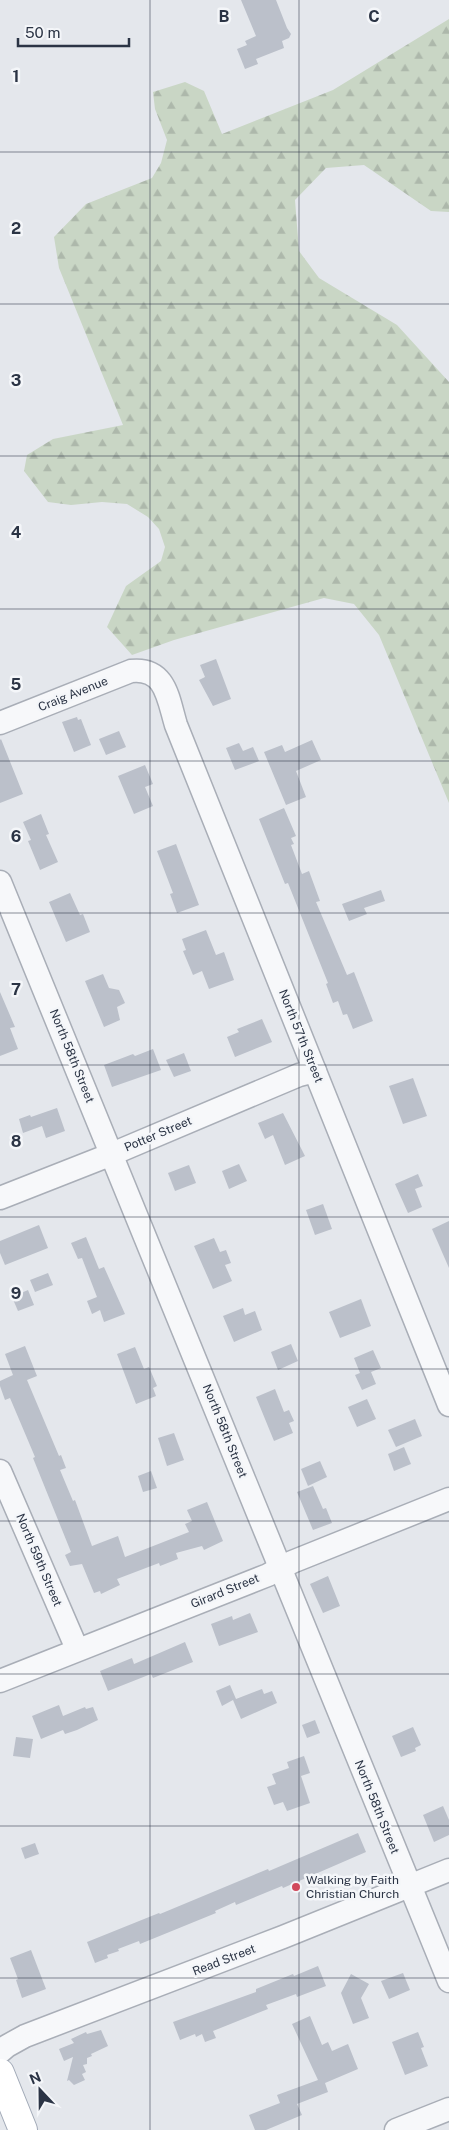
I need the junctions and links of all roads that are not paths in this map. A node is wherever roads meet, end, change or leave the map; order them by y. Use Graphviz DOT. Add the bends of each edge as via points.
graph roads {
  1 [pos="148,672"];
  2 [pos="0,723"];
  3 [pos="0,882"];
  4 [pos="315,1071"];
  5 [pos="112,1154"];
  6 [pos="0,1198"];
  7 [pos="449,1405"];
  8 [pos="0,1471"];
  9 [pos="449,1499"];
  10 [pos="280,1568"];
  11 [pos="77,1649"];
  12 [pos="0,1681"];
  13 [pos="449,1870"];
  14 [pos="410,1887"];
  15 [pos="449,1981"];
  16 [pos="0,2052"];
  17 [pos="0,2073"];
  18 [pos="449,2109"];
  19 [pos="23,2130"];
  20 [pos="396,2130"];
  1 -- 2 [label="street, Craig Avenue" via="131,671"];
  1 -- 4 [label="street, North 57th Street" via="163,685 176,725"];
  3 -- 5 [label="street, North 58th Street"];
  4 -- 5 [label="street, Potter Street"];
  4 -- 7 [label="street, North 57th Street"];
  5 -- 6 [label="street, Potter Street"];
  5 -- 10 [label="street, North 58th Street"];
  8 -- 11 [label="street, North 59th Street"];
  9 -- 10 [label="street, Girard Street"];
  10 -- 11 [label="street, Girard Street"];
  10 -- 14 [label="street, North 58th Street"];
  11 -- 12 [label="street, Girard Street"];
  13 -- 14 [label="street, Read Street"];
  14 -- 15 [label="street, North 58th Street"];
  14 -- 16 [label="street, Read Street" via="25,2036"];
  17 -- 19 [label="main road"];
  18 -- 20 [label="street"];
}
